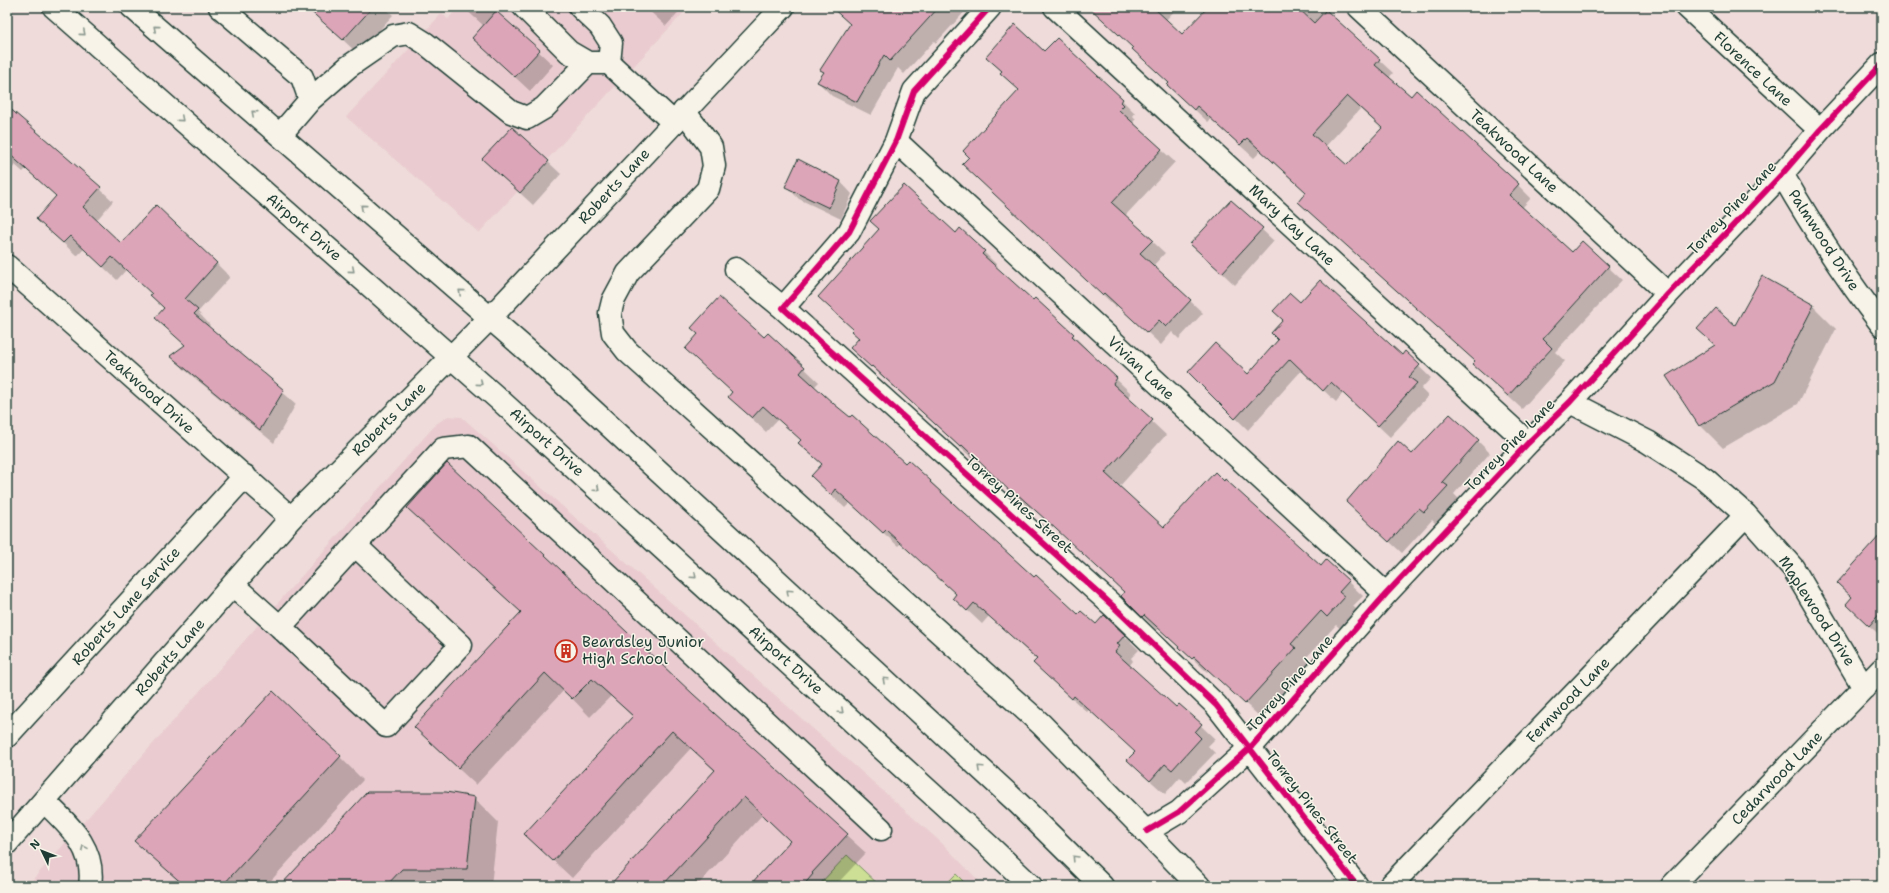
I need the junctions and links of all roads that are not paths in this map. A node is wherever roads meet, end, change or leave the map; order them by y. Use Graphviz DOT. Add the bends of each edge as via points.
graph roads {
  1 [pos="54,7"];
  2 [pos="132,7"];
  3 [pos="220,7"];
  4 [pos="524,7"];
  5 [pos="580,7"];
  6 [pos="783,7"];
  7 [pos="990,7"];
  8 [pos="1055,7"];
  9 [pos="1359,7"];
  10 [pos="1687,7"];
  11 [pos="599,63"];
  12 [pos="1882,64"];
  13 [pos="310,100"];
  14 [pos="679,117"];
  15 [pos="1820,130"];
  16 [pos="280,136"];
  17 [pos="896,141"];
  18 [pos="1782,174"];
  19 [pos="7,266"];
  20 [pos="736,269"];
  21 [pos="1668,294"];
  22 [pos="783,308"];
  23 [pos="490,318"];
  24 [pos="1882,324"];
  25 [pos="451,357"];
  26 [pos="1570,402"];
  27 [pos="1528,443"];
  28 [pos="245,476"];
  29 [pos="1746,515"];
  30 [pos="291,518"];
  31 [pos="355,545"];
  32 [pos="233,585"];
  33 [pos="1386,594"];
  34 [pos="280,627"];
  35 [pos="1882,670"];
  36 [pos="1864,688"];
  37 [pos="7,736"];
  38 [pos="1250,748"];
  39 [pos="44,801"];
  40 [pos="881,829"];
  41 [pos="1147,831"];
  42 [pos="7,843"];
  43 [pos="90,886"];
  44 [pos="1031,886"];
  45 [pos="1102,886"];
  46 [pos="1199,886"];
  47 [pos="1357,886"];
  48 [pos="1390,886"];
  49 [pos="1672,886"];
  1 -- 25 [label="street, Airport Drive, one-way"];
  16 -- 2 [label="street, one-way"];
  3 -- 13 [label="street" via="302,77"];
  4 -- 11 [label="street" via="569,52"];
  5 -- 11 [label="street" via="600,26 610,43"];
  6 -- 14 [label="street, Roberts Lane"];
  7 -- 17 [label="street" via="914,91"];
  8 -- 27 [label="street, Mary Kay Lane"];
  9 -- 21 [label="street, Teakwood Lane"];
  10 -- 15 [label="street, Florence Lane"];
  11 -- 13 [label="street" via="544,108 527,118 511,112 409,33 393,36 348,67"];
  11 -- 14 [label="street"];
  12 -- 15 [label="street, Torrey Pine Lane"];
  13 -- 16 [label="street"];
  14 -- 23 [label="street, Roberts Lane"];
  14 -- 41 [label="street" via="711,147 714,166 708,189 628,273 613,301 610,313 613,333 627,351 1041,724"];
  15 -- 18 [label="street, Torrey Pine Lane"];
  23 -- 16 [label="street, one-way"];
  17 -- 22 [label="street" via="849,232"];
  17 -- 33 [label="street, Vivian Lane"];
  18 -- 21 [label="street, Torrey Pine Lane"];
  18 -- 24 [label="street, Palmwood Drive" via="1813,229 1853,288"];
  19 -- 28 [label="street, Teakwood Drive"];
  20 -- 22 [label="street, Torrey Pines Street"];
  21 -- 26 [label="street, Torrey Pine Lane"];
  22 -- 38 [label="street, Torrey Pines Street" via="1113,606 1216,705"];
  23 -- 25 [label="street, Roberts Lane"];
  45 -- 23 [label="street, one-way" via="1014,799"];
  25 -- 30 [label="street, Roberts Lane"];
  25 -- 44 [label="street, Airport Drive, one-way"];
  26 -- 27 [label="street, Torrey Pine Lane"];
  26 -- 29 [label="street, Maplewood Drive" via="1648,442 1705,479"];
  27 -- 33 [label="street, Torrey Pine Lane"];
  28 -- 30 [label="street, Teakwood Drive"];
  28 -- 37 [label="street, Roberts Lane Service"];
  29 -- 36 [label="street, Maplewood Drive" via="1793,568"];
  29 -- 48 [label="street, Fernwood Lane"];
  30 -- 32 [label="street, Roberts Lane"];
  31 -- 34 [label="street"];
  31 -- 34 [label="street" via="461,645 386,726"];
  31 -- 40 [label="street" via="443,449 469,446"];
  32 -- 34 [label="street"];
  32 -- 39 [label="street, Roberts Lane"];
  33 -- 38 [label="street, Torrey Pine Lane"];
  35 -- 36 [label="street, Cedarwood Lane"];
  36 -- 49 [label="street, Cedarwood Lane"];
  38 -- 41 [label="street, Torrey Pine Lane" via="1179,812"];
  38 -- 47 [label="street, Torrey Pines Street"];
  39 -- 42 [label="street, Roberts Lane"];
  43 -- 39 [label="street, one-way" via="92,871 82,842"];
  41 -- 46 [label="street"];
}
